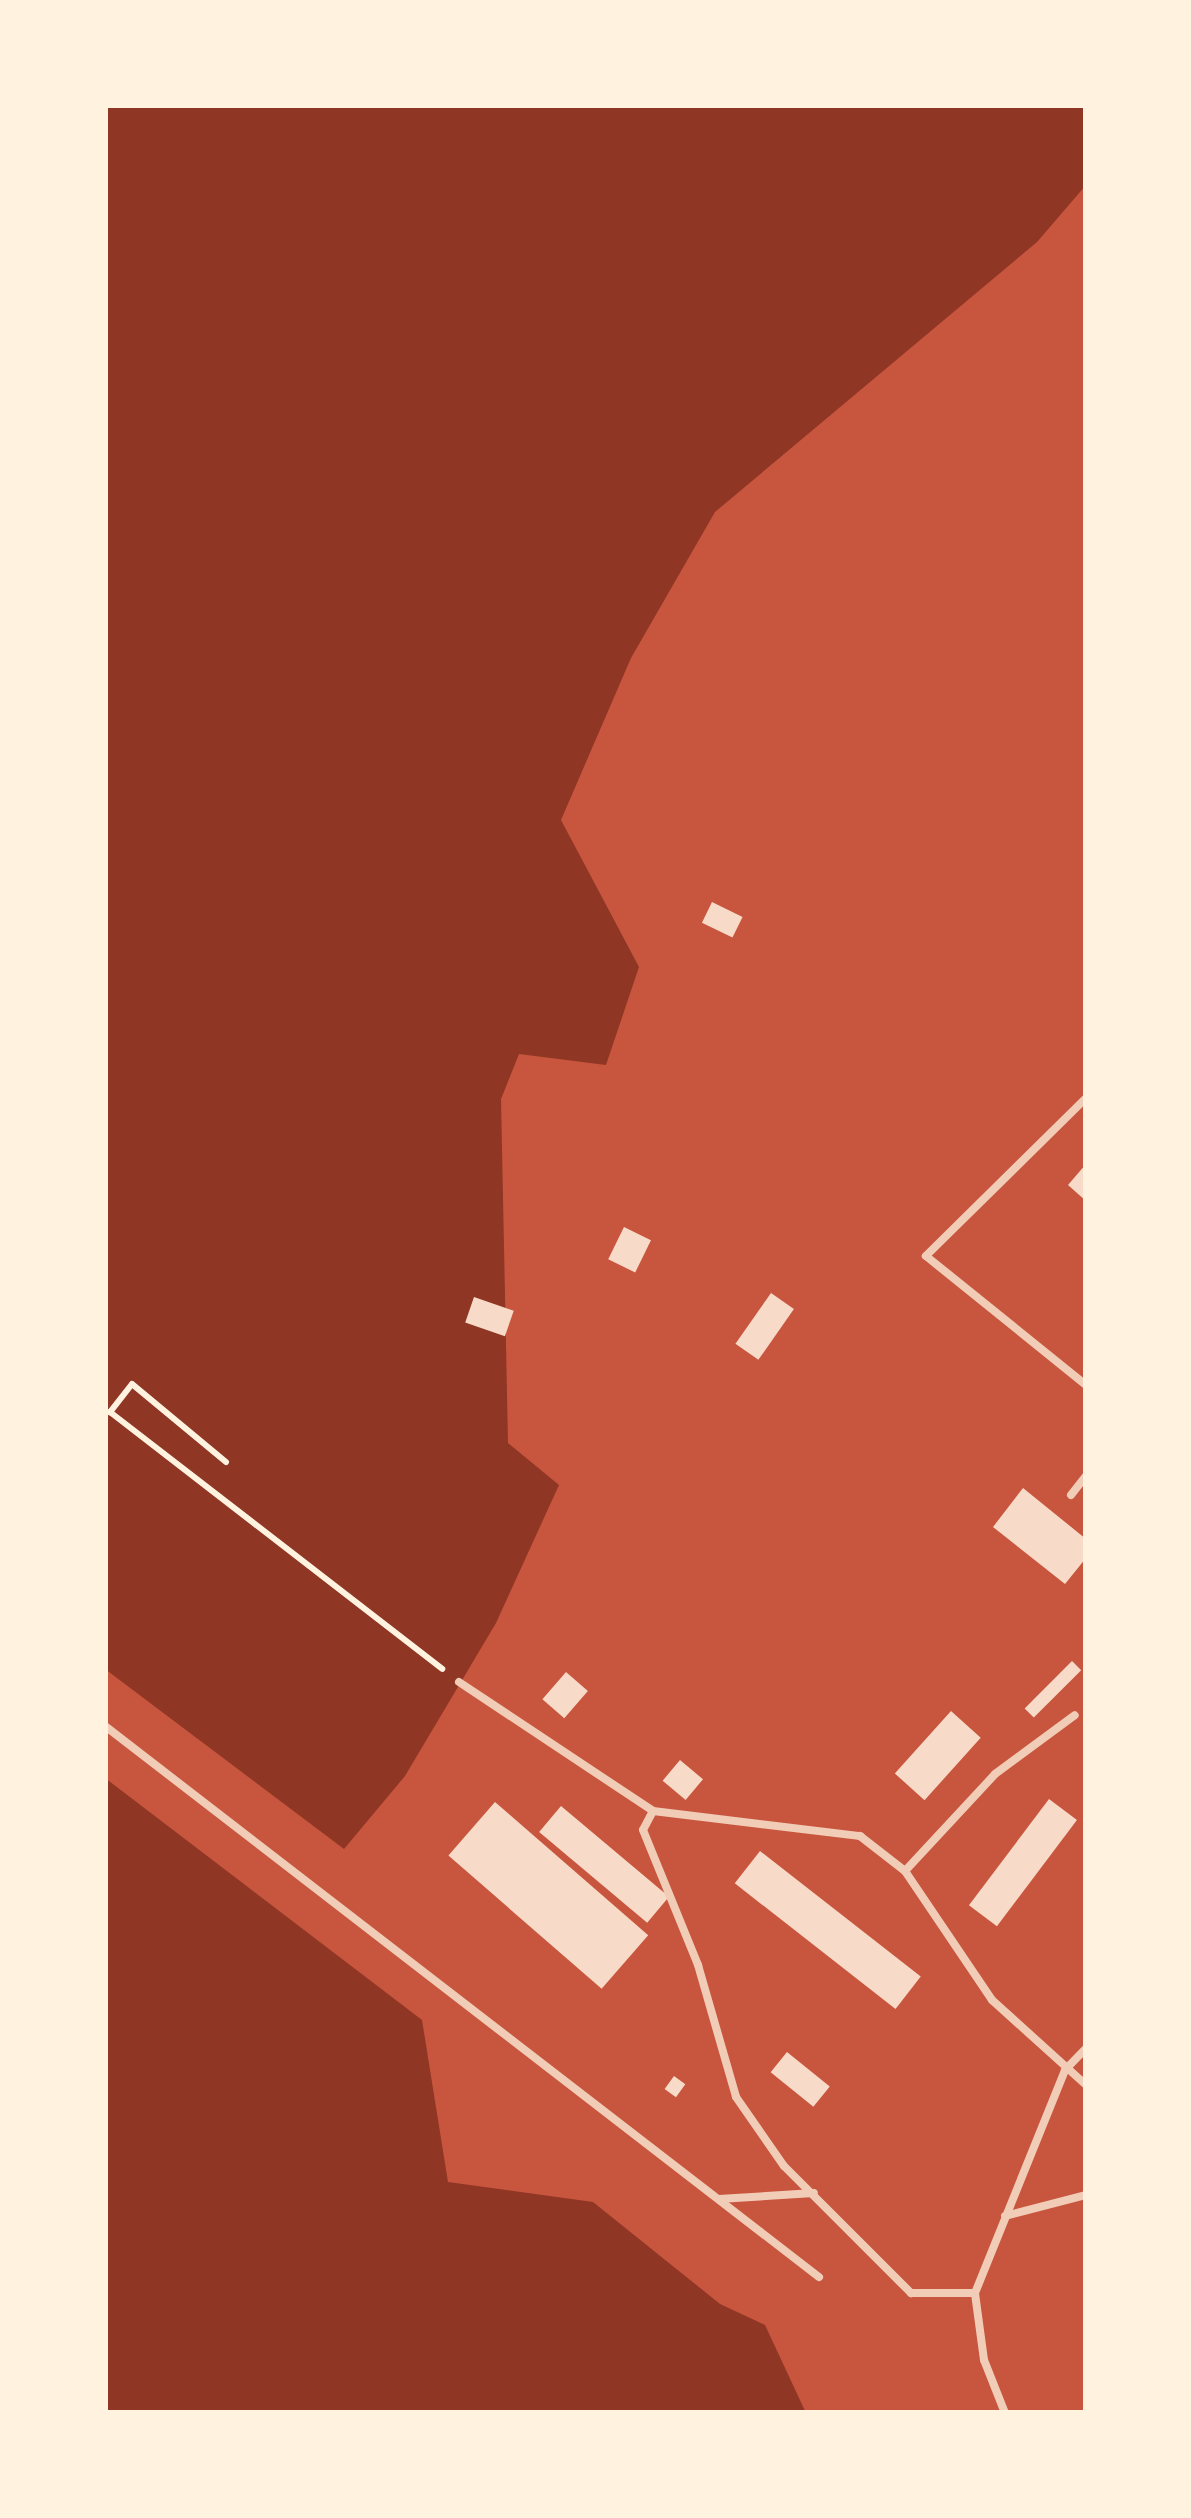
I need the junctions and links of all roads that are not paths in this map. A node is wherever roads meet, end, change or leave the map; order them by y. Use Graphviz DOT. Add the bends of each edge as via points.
graph roads {
  1 [pos="1086,1098"];
  2 [pos="1086,1385"];
  3 [pos="1086,1476"];
  4 [pos="1071,1495"];
  5 [pos="459,1682"];
  6 [pos="1075,1714"];
  7 [pos="105,1726"];
  8 [pos="654,1811"];
  9 [pos="905,1871"];
  10 [pos="1086,2048"];
  11 [pos="1065,2070"];
  12 [pos="1086,2085"];
  13 [pos="814,2193"];
  14 [pos="1086,2196"];
  15 [pos="719,2200"];
  16 [pos="1005,2216"];
  17 [pos="819,2277"];
  18 [pos="975,2293"];
  19 [pos="1004,2413"];
  1 -- 2 [label="lane" via="926,1256"];
  3 -- 4 [label="lane"];
  5 -- 8 [label="lane"];
  6 -- 9 [label="lane" via="995,1774"];
  7 -- 15 [label="lane"];
  8 -- 9 [label="lane" via="860,1836"];
  8 -- 13 [label="lane" via="642,1830 698,1965 736,2096"];
  9 -- 11 [label="lane" via="992,2000"];
  10 -- 11 [label="lane"];
  11 -- 12 [label="lane"];
  11 -- 16 [label="lane"];
  13 -- 15 [label="lane"];
  13 -- 18 [label="lane" via="910,2293"];
  14 -- 16 [label="lane"];
  15 -- 17 [label="lane"];
  16 -- 18 [label="lane"];
  18 -- 19 [label="lane" via="984,2360"];
}
